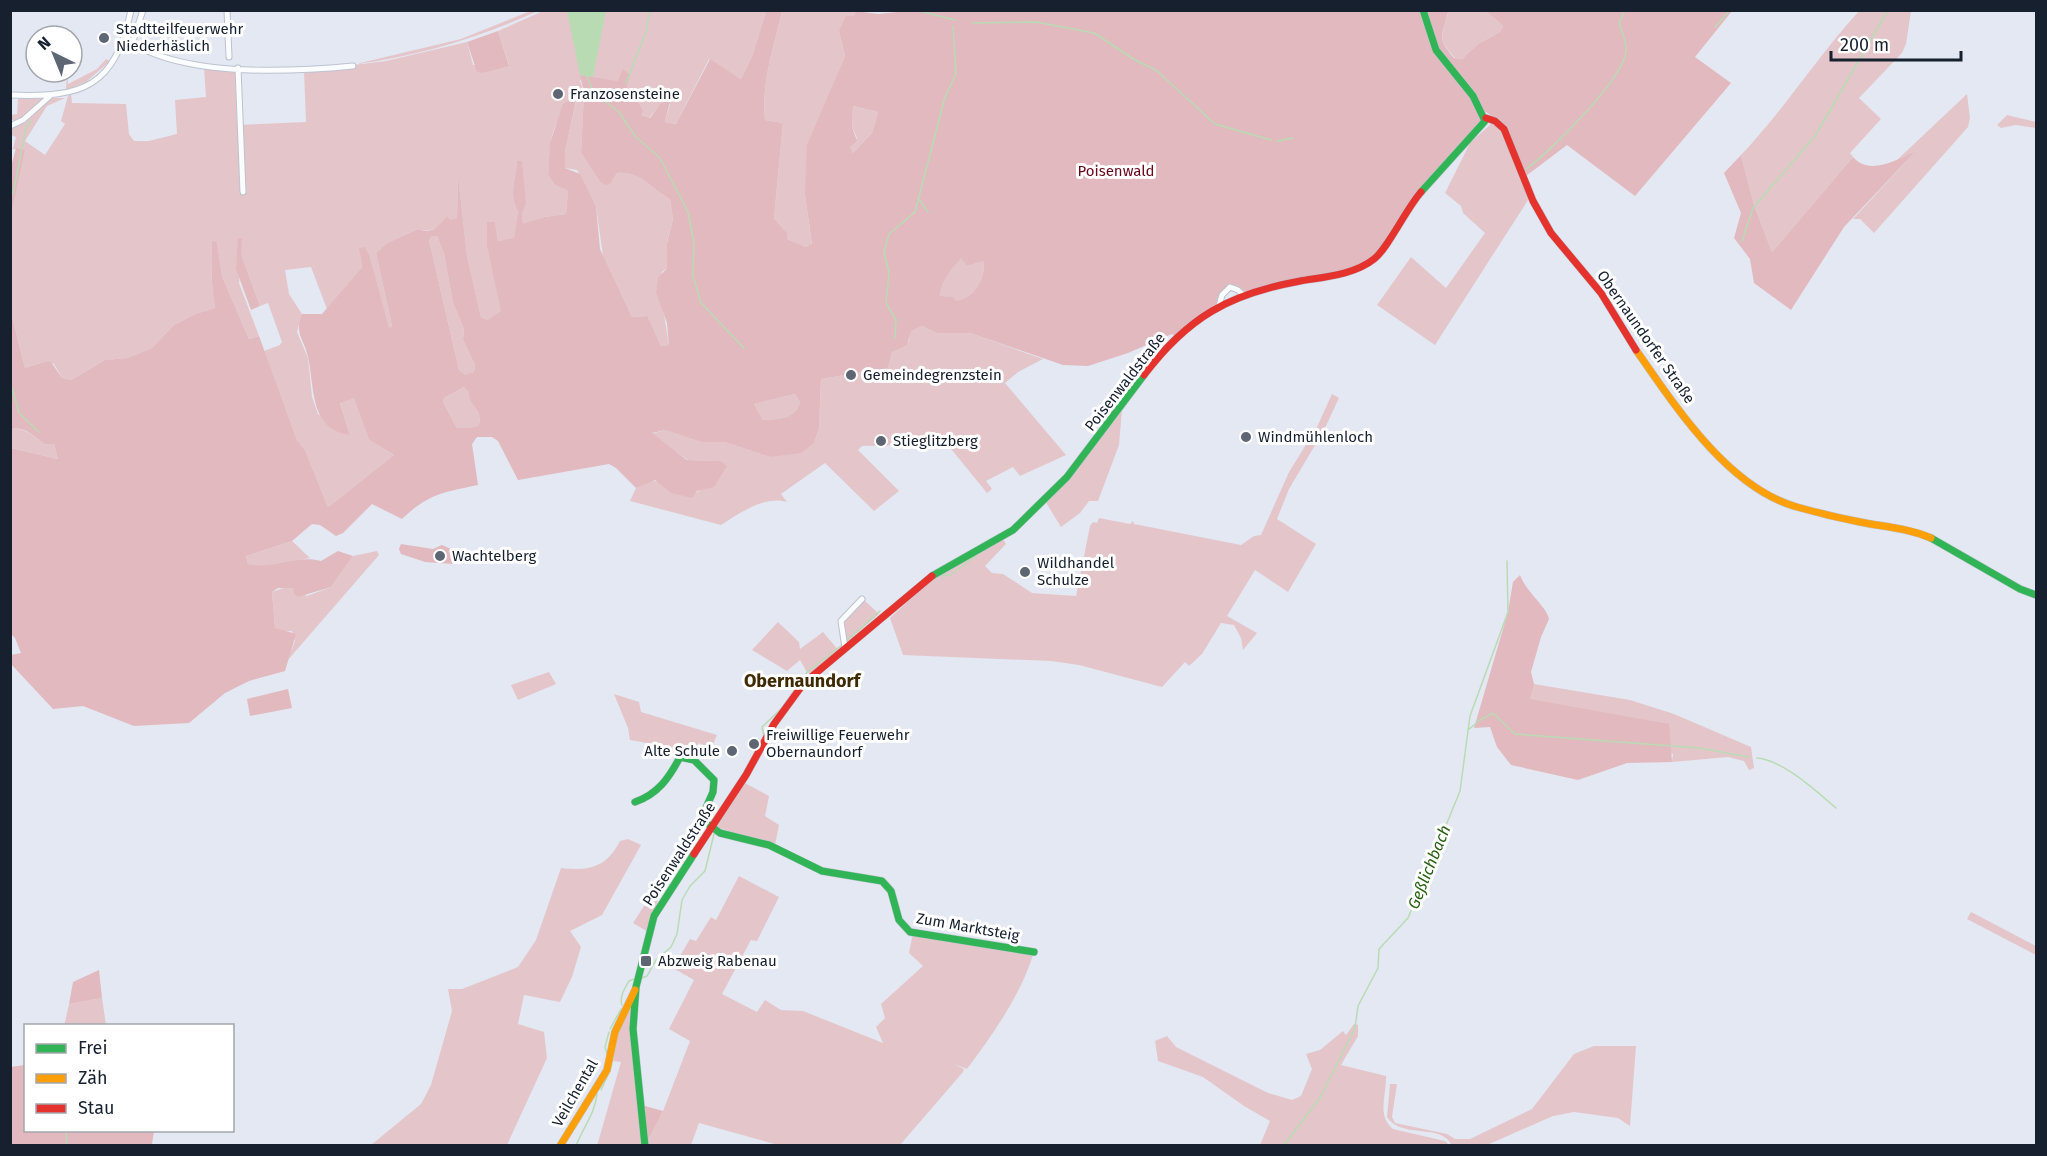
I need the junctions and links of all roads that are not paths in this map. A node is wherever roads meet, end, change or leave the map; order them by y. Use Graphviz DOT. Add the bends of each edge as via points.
graph roads {
  1 [pos="131,10"];
  2 [pos="143,10"];
  3 [pos="227,10"];
  4 [pos="1423,10"];
  5 [pos="125,38"];
  6 [pos="132,44"];
  7 [pos="229,57"];
  8 [pos="353,66"];
  9 [pos="238,68"];
  10 [pos="10,96"];
  11 [pos="50,96"];
  12 [pos="1486,118"];
  13 [pos="10,126"];
  14 [pos="243,192"];
  15 [pos="1243,296"];
  16 [pos="1219,306"];
  17 [pos="2037,595"];
  18 [pos="862,599"];
  19 [pos="845,648"];
  20 [pos="635,802"];
  21 [pos="714,829"];
  22 [pos="1034,952"];
  23 [pos="636,987"];
  24 [pos="560,1146"];
  25 [pos="645,1146"];
  1 -- 5 [label="street"];
  2 -- 6 [label="street"];
  3 -- 7 [label="street"];
  4 -- 12 [label="street, Obernaundorfer Straße" via="1438,54"];
  5 -- 6 [label="street"];
  5 -- 11 [label="street" via="105,72 86,87"];
  6 -- 9 [label="street" via="195,65"];
  8 -- 9 [label="street" via="270,72"];
  9 -- 14 [label="street"];
  10 -- 11 [label="street"];
  11 -- 13 [label="street"];
  12 -- 15 [label="street, Poisenwaldstraße" via="1480,130 1413,201 1370,261 1345,273 1266,287"];
  12 -- 17 [label="street, Obernaundorfer Straße" via="1504,129 1541,218 1601,293 1648,369 1692,425 1748,483 1775,500 1797,507 1913,530"];
  15 -- 16 [label="street, Poisenwaldstraße"];
  15 -- 16 [label="street" via="1230,287"];
  16 -- 19 [label="street, Poisenwaldstraße" via="1197,318 1153,363 1073,471 1013,530 928,578"];
  18 -- 19 [label="street" via="841,621"];
  19 -- 21 [label="street, Poisenwaldstraße" via="789,701"];
  20 -- 21 [label="street" via="651,797 669,779 680,757 690,757 714,779 716,787 701,819"];
  21 -- 22 [label="street, Zum Marktsteig" via="730,837 758,842 826,872 881,880 891,891 898,921 910,932"];
  21 -- 23 [label="street, Poisenwaldstraße" via="654,916"];
  23 -- 24 [label="street, Veilchental" via="615,1032 607,1070"];
  23 -- 25 [label="street, Poisenwaldstraße" via="633,1038"];
}
